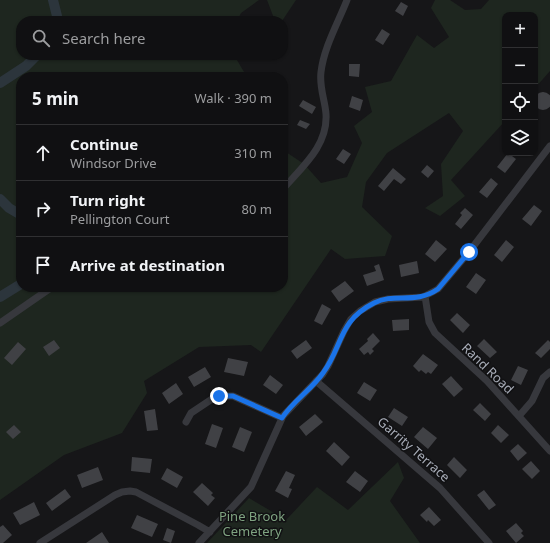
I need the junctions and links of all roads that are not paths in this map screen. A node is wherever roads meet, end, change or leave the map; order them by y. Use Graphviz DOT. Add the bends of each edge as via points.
graph roads {
  1 [pos="347,0"];
  2 [pos="550,146"];
  3 [pos="288,183"];
  4 [pos="45,292"];
  5 [pos="425,296"];
  6 [pos="0,323"];
  7 [pos="550,372"];
  8 [pos="316,380"];
  9 [pos="519,416"];
  10 [pos="282,418"];
  11 [pos="186,422"];
  12 [pos="550,451"];
  13 [pos="210,532"];
  14 [pos="40,543"];
  15 [pos="199,543"];
  16 [pos="489,543"];
  1 -- 3 [label="street" via="321,72 321,92 326,116 322,139 315,152"];
  2 -- 5 [label="street" via="469,252 438,289"];
  4 -- 6 [label="street"];
  5 -- 8 [label="street" via="382,300 360,311 348,324 328,366"];
  5 -- 9 [label="street, Rand Road" via="435,333"];
  7 -- 9 [label="street" via="543,378 532,401"];
  8 -- 10 [label="street"];
  8 -- 16 [label="street, Garrity Terrace" via="440,488"];
  9 -- 12 [label="street, Rand Road"];
  10 -- 11 [label="street" via="233,396 224,395 212,399 191,413"];
  10 -- 13 [label="street" via="251,487"];
  13 -- 14 [label="street" via="141,494 130,491 115,495"];
  13 -- 15 [label="street"];
}
